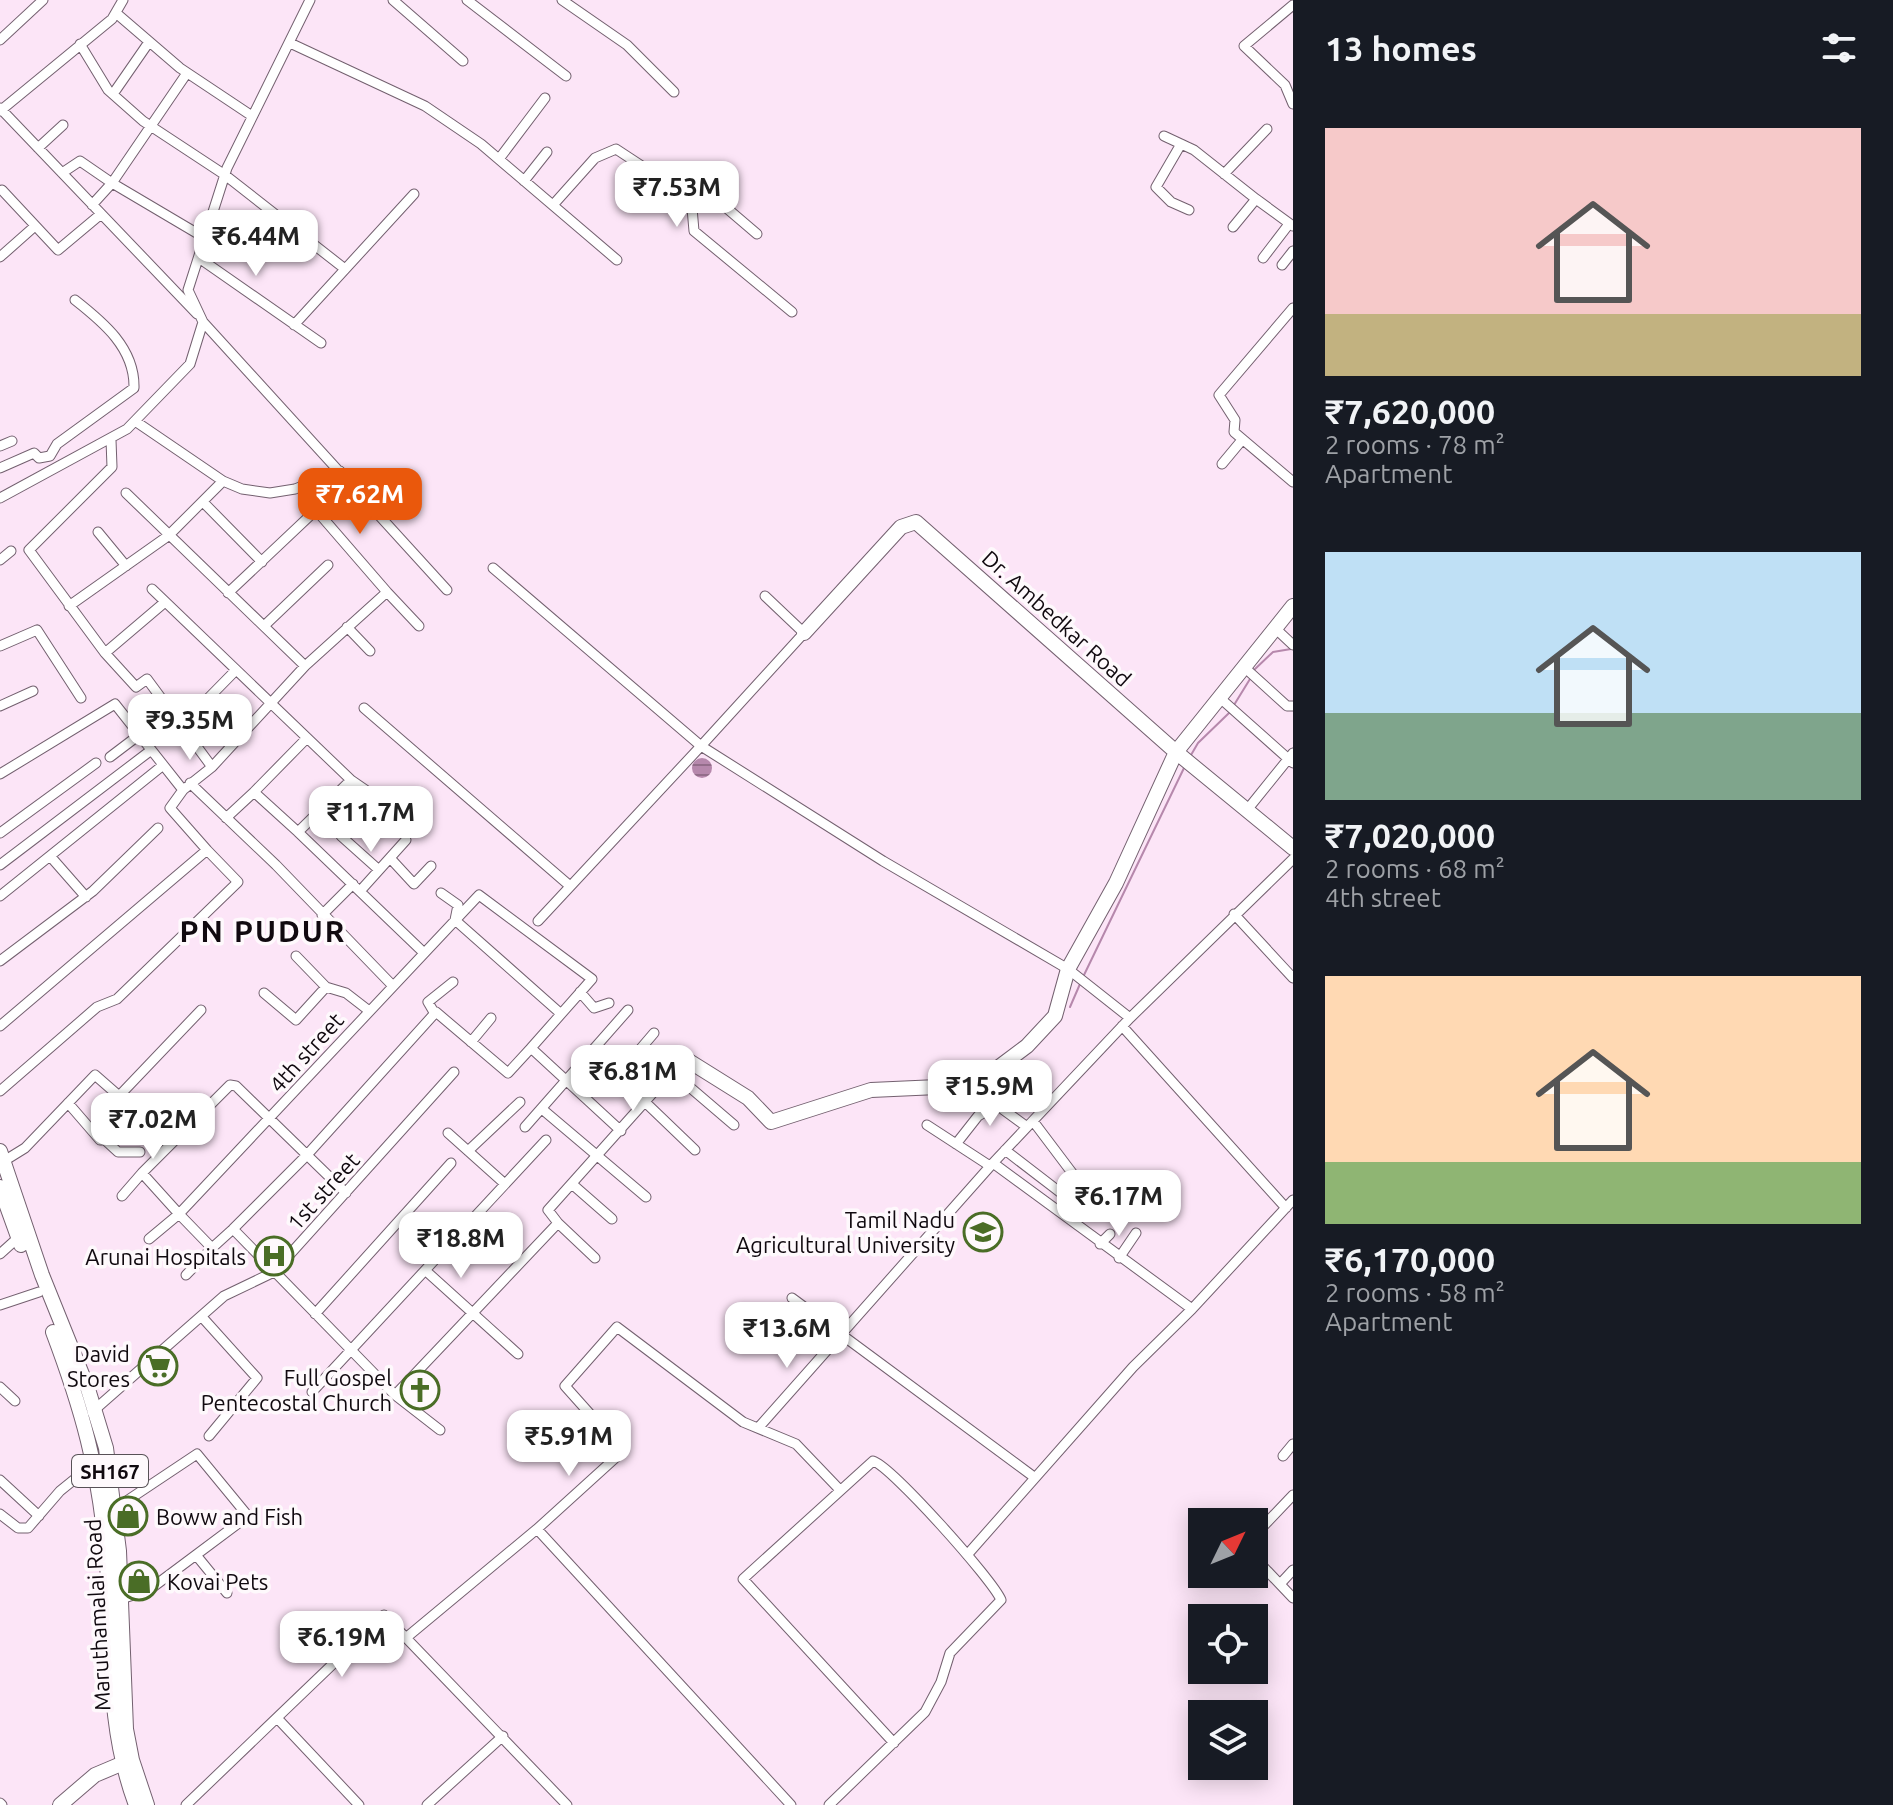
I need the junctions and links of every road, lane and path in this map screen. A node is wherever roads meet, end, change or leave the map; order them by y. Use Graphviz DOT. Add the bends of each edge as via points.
graph roads {
  1 [pos="123,0"];
  2 [pos="310,0"];
  3 [pos="393,0"];
  4 [pos="467,0"];
  5 [pos="562,0"];
  6 [pos="37,2"];
  7 [pos="1293,5"];
  8 [pos="116,13"];
  9 [pos="0,40"];
  10 [pos="149,42"];
  11 [pos="290,43"];
  12 [pos="80,44"];
  13 [pos="463,61"];
  14 [pos="187,73"];
  15 [pos="566,76"];
  16 [pos="674,92"];
  17 [pos="113,94"];
  18 [pos="545,98"];
  19 [pos="1293,104"];
  20 [pos="0,110"];
  21 [pos="252,116"];
  22 [pos="63,125"];
  23 [pos="152,127"];
  24 [pos="1267,129"];
  25 [pos="1164,136"];
  26 [pos="1181,144"];
  27 [pos="38,148"];
  28 [pos="547,152"];
  29 [pos="499,159"];
  30 [pos="62,173"];
  31 [pos="1224,174"];
  32 [pos="225,175"];
  33 [pos="524,181"];
  34 [pos="112,183"];
  35 [pos="2,190"];
  36 [pos="414,194"];
  37 [pos="1256,199"];
  38 [pos="92,205"];
  39 [pos="553,205"];
  40 [pos="692,208"];
  41 [pos="1189,210"];
  42 [pos="101,214"];
  43 [pos="1291,225"];
  44 [pos="35,226"];
  45 [pos="1233,227"];
  46 [pos="757,234"];
  47 [pos="205,238"];
  48 [pos="1293,251"];
  49 [pos="0,257"];
  50 [pos="199,258"];
  51 [pos="1263,258"];
  52 [pos="617,260"];
  53 [pos="1282,265"];
  54 [pos="345,269"];
  55 [pos="75,300"];
  56 [pos="1293,308"];
  57 [pos="792,312"];
  58 [pos="202,321"];
  59 [pos="294,325"];
  60 [pos="321,343"];
  61 [pos="135,421"];
  62 [pos="111,440"];
  63 [pos="1242,440"];
  64 [pos="12,441"];
  65 [pos="0,446"];
  66 [pos="1222,464"];
  67 [pos="0,468"];
  68 [pos="340,471"];
  69 [pos="223,481"];
  70 [pos="1293,482"];
  71 [pos="126,493"];
  72 [pos="0,498"];
  73 [pos="203,502"];
  74 [pos="98,532"];
  75 [pos="168,536"];
  76 [pos="11,551"];
  77 [pos="0,560"];
  78 [pos="262,562"];
  79 [pos="328,565"];
  80 [pos="126,566"];
  81 [pos="493,568"];
  82 [pos="152,589"];
  83 [pos="447,590"];
  84 [pos="387,592"];
  85 [pos="228,593"];
  86 [pos="765,596"];
  87 [pos="165,602"];
  88 [pos="69,606"];
  89 [pos="1293,606"];
  90 [pos="264,626"];
  91 [pos="419,626"];
  92 [pos="347,627"];
  93 [pos="1276,629"];
  94 [pos="804,633"];
  95 [pos="1293,645"];
  96 [pos="0,646"];
  97 [pos="370,651"];
  98 [pos="105,653"];
  99 [pos="305,666"];
  100 [pos="1244,667"];
  101 [pos="236,670"];
  102 [pos="33,691"];
  103 [pos="81,698"];
  104 [pos="1220,698"];
  105 [pos="270,702"];
  106 [pos="0,706"];
  107 [pos="1293,706"];
  108 [pos="364,708"];
  109 [pos="181,726"];
  110 [pos="139,735"];
  111 [pos="306,739"];
  112 [pos="701,746"];
  113 [pos="150,751"];
  114 [pos="1176,752"];
  115 [pos="110,757"];
  116 [pos="1291,758"];
  117 [pos="96,763"];
  118 [pos="162,766"];
  119 [pos="212,767"];
  120 [pos="0,774"];
  121 [pos="351,780"];
  122 [pos="186,786"];
  123 [pos="254,792"];
  124 [pos="380,800"];
  125 [pos="1247,810"];
  126 [pos="226,818"];
  127 [pos="158,828"];
  128 [pos="298,832"];
  129 [pos="0,833"];
  130 [pos="341,836"];
  131 [pos="406,840"];
  132 [pos="1293,848"];
  133 [pos="207,850"];
  134 [pos="50,856"];
  135 [pos="390,858"];
  136 [pos="1293,859"];
  137 [pos="0,865"];
  138 [pos="431,866"];
  139 [pos="379,870"];
  140 [pos="570,886"];
  141 [pos="357,887"];
  142 [pos="441,893"];
  143 [pos="0,896"];
  144 [pos="86,897"];
  145 [pos="1234,914"];
  146 [pos="322,915"];
  147 [pos="455,920"];
  148 [pos="538,921"];
  149 [pos="423,952"];
  150 [pos="296,956"];
  151 [pos="0,961"];
  152 [pos="1077,976"];
  153 [pos="1293,978"];
  154 [pos="453,982"];
  155 [pos="392,985"];
  156 [pos="326,987"];
  157 [pos="580,992"];
  158 [pos="264,993"];
  159 [pos="609,1003"];
  160 [pos="201,1010"];
  161 [pos="368,1010"];
  162 [pos="628,1010"];
  163 [pos="560,1013"];
  164 [pos="435,1014"];
  165 [pos="491,1018"];
  166 [pos="1130,1018"];
  167 [pos="0,1026"];
  168 [pos="1122,1026"];
  169 [pos="654,1033"];
  170 [pos="471,1042"];
  171 [pos="531,1048"];
  172 [pos="594,1053"];
  173 [pos="684,1058"];
  174 [pos="454,1072"];
  175 [pos="672,1072"];
  176 [pos="619,1074"];
  177 [pos="568,1082"];
  178 [pos="0,1091"];
  179 [pos="520,1102"];
  180 [pos="68,1103"];
  181 [pos="647,1104"];
  182 [pos="542,1109"];
  183 [pos="269,1120"];
  184 [pos="1030,1124"];
  185 [pos="734,1125"];
  186 [pos="927,1125"];
  187 [pos="525,1127"];
  188 [pos="621,1131"];
  189 [pos="448,1133"];
  190 [pos="546,1140"];
  191 [pos="956,1144"];
  192 [pos="695,1150"];
  193 [pos="1005,1150"];
  194 [pos="468,1151"];
  195 [pos="140,1152"];
  196 [pos="599,1155"];
  197 [pos="2,1156"];
  198 [pos="306,1156"];
  199 [pos="451,1163"];
  200 [pos="992,1164"];
  201 [pos="142,1173"];
  202 [pos="505,1184"];
  203 [pos="572,1184"];
  204 [pos="0,1187"];
  205 [pos="346,1193"];
  206 [pos="1088,1194"];
  207 [pos="122,1196"];
  208 [pos="646,1197"];
  209 [pos="1074,1203"];
  210 [pos="1289,1204"];
  211 [pos="179,1214"];
  212 [pos="612,1219"];
  213 [pos="558,1223"];
  214 [pos="233,1229"];
  215 [pos="1136,1233"];
  216 [pos="22,1234"];
  217 [pos="1110,1234"];
  218 [pos="149,1239"];
  219 [pos="1100,1244"];
  220 [pos="212,1248"];
  221 [pos="0,1254"];
  222 [pos="595,1258"];
  223 [pos="1119,1258"];
  224 [pos="426,1271"];
  225 [pos="274,1272"];
  226 [pos="186,1275"];
  227 [pos="39,1292"];
  228 [pos="792,1298"];
  229 [pos="0,1305"];
  230 [pos="1192,1309"];
  231 [pos="315,1314"];
  232 [pos="473,1314"];
  233 [pos="202,1317"];
  234 [pos="840,1334"];
  235 [pos="351,1349"];
  236 [pos="518,1354"];
  237 [pos="0,1387"];
  238 [pos="312,1392"];
  239 [pos="395,1395"];
  240 [pos="15,1401"];
  241 [pos="90,1414"];
  242 [pos="759,1427"];
  243 [pos="440,1430"];
  244 [pos="209,1436"];
  245 [pos="1293,1444"];
  246 [pos="1283,1456"];
  247 [pos="97,1471"];
  248 [pos="1034,1477"];
  249 [pos="0,1480"];
  250 [pos="840,1490"];
  251 [pos="1293,1495"];
  252 [pos="113,1510"];
  253 [pos="0,1514"];
  254 [pos="39,1516"];
  255 [pos="1268,1521"];
  256 [pos="537,1529"];
  257 [pos="196,1555"];
  258 [pos="967,1555"];
  259 [pos="1293,1570"];
  260 [pos="1268,1572"];
  261 [pos="1280,1584"];
  262 [pos="227,1593"];
  263 [pos="1293,1598"];
  264 [pos="121,1599"];
  265 [pos="407,1637"];
  266 [pos="278,1719"];
  267 [pos="503,1736"];
  268 [pos="894,1743"];
  269 [pos="121,1764"];
  270 [pos="60,1805"];
  271 [pos="136,1805"];
  272 [pos="147,1805"];
  273 [pos="186,1805"];
  274 [pos="359,1805"];
  275 [pos="427,1805"];
  276 [pos="567,1805"];
  277 [pos="791,1805"];
  278 [pos="829,1805"];
  1 -- 8 [label="street"];
  2 -- 11 [label="street"];
  3 -- 13 [label="street"];
  4 -- 15 [label="street"];
  5 -- 16 [label="street" via="627,45"];
  6 -- 9 [label="street"];
  7 -- 19 [label="street" via="1244,46 1285,85"];
  8 -- 10 [label="street"];
  8 -- 12 [label="street"];
  10 -- 14 [label="street"];
  10 -- 17 [label="street"];
  11 -- 21 [label="street"];
  11 -- 29 [label="street" via="425,106"];
  12 -- 17 [label="street"];
  12 -- 20 [label="street"];
  14 -- 21 [label="street"];
  14 -- 23 [label="street"];
  17 -- 23 [label="street"];
  18 -- 29 [label="street"];
  20 -- 27 [label="street"];
  21 -- 32 [label="street"];
  22 -- 27 [label="street"];
  23 -- 32 [label="street"];
  23 -- 34 [label="street"];
  24 -- 31 [label="street"];
  25 -- 26 [label="street"];
  26 -- 31 [label="street"];
  26 -- 41 [label="street" via="1156,187"];
  27 -- 30 [label="street"];
  28 -- 33 [label="street"];
  29 -- 33 [label="street"];
  30 -- 34 [label="street" via="80,161"];
  30 -- 38 [label="street"];
  31 -- 37 [label="street"];
  32 -- 47 [label="street"];
  32 -- 54 [label="street"];
  33 -- 39 [label="street"];
  34 -- 38 [label="street"];
  34 -- 47 [label="street"];
  35 -- 44 [label="street"];
  36 -- 54 [label="street"];
  37 -- 43 [label="street"];
  37 -- 45 [label="street"];
  38 -- 42 [label="street"];
  39 -- 40 [label="street" via="595,158 616,149"];
  39 -- 52 [label="street"];
  40 -- 46 [label="street" via="709,193"];
  40 -- 57 [label="street" via="694,231"];
  42 -- 44 [label="street" via="58,250"];
  42 -- 58 [label="street"];
  43 -- 51 [label="street"];
  44 -- 49 [label="street"];
  47 -- 50 [label="street"];
  48 -- 53 [label="street"];
  50 -- 58 [label="street" via="188,290"];
  50 -- 59 [label="street"];
  54 -- 59 [label="street"];
  55 -- 67 [label="street" via="111,328 135,374 134,388 57,444 50,456 34,453"];
  56 -- 63 [label="street" via="1219,395"];
  58 -- 61 [label="street" via="190,364"];
  58 -- 68 [label="street"];
  59 -- 60 [label="street"];
  61 -- 62 [label="street"];
  61 -- 69 [label="street"];
  62 -- 72 [label="street"];
  62 -- 88 [label="street" via="112,467 29,550"];
  63 -- 66 [label="street"];
  63 -- 70 [label="street"];
  64 -- 65 [label="street"];
  68 -- 69 [label="street" via="270,493"];
  68 -- 83 [label="street"];
  69 -- 73 [label="street"];
  71 -- 75 [label="street"];
  73 -- 75 [label="street"];
  73 -- 78 [label="street"];
  74 -- 80 [label="street"];
  75 -- 80 [label="street"];
  75 -- 85 [label="street"];
  76 -- 77 [label="street"];
  78 -- 84 [label="street" via="316,510"];
  78 -- 85 [label="street"];
  79 -- 90 [label="street"];
  80 -- 88 [label="street"];
  81 -- 112 [label="street"];
  82 -- 87 [label="street"];
  84 -- 91 [label="street"];
  84 -- 92 [label="street"];
  85 -- 90 [label="street"];
  86 -- 94 [label="street"];
  87 -- 98 [label="street"];
  87 -- 101 [label="street"];
  88 -- 98 [label="street"];
  89 -- 93 [label="street"];
  90 -- 99 [label="street"];
  92 -- 97 [label="street"];
  92 -- 99 [label="street"];
  93 -- 95 [label="street"];
  93 -- 100 [label="street"];
  94 -- 112 [label="street"];
  94 -- 114 [label="street, Dr. Ambedkar Road" via="901,527 916,522"];
  96 -- 103 [label="street" via="37,630"];
  98 -- 109 [label="street" via="136,687 147,679"];
  99 -- 105 [label="street"];
  100 -- 104 [label="street"];
  100 -- 107 [label="street"];
  101 -- 105 [label="street"];
  101 -- 109 [label="street"];
  102 -- 106 [label="street"];
  104 -- 114 [label="street"];
  104 -- 116 [label="street"];
  105 -- 111 [label="street"];
  105 -- 119 [label="street"];
  108 -- 140 [label="street"];
  109 -- 119 [label="street"];
  110 -- 113 [label="street"];
  110 -- 115 [label="street"];
  110 -- 120 [label="street" via="115,704"];
  111 -- 121 [label="street"];
  111 -- 123 [label="street"];
  112 -- 140 [label="street"];
  112 -- 152 [label="street"];
  113 -- 118 [label="street"];
  113 -- 137 [label="street"];
  114 -- 125 [label="street, Dr. Ambedkar Road"];
  114 -- 152 [label="street"];
  116 -- 125 [label="street"];
  117 -- 129 [label="street"];
  118 -- 122 [label="street"];
  118 -- 134 [label="street"];
  119 -- 122 [label="street"];
  121 -- 124 [label="street"];
  121 -- 128 [label="street"];
  122 -- 126 [label="street"];
  122 -- 133 [label="street" via="166,811"];
  123 -- 126 [label="street"];
  123 -- 128 [label="street"];
  125 -- 132 [label="street, Dr. Ambedkar Road"];
  126 -- 146 [label="street"];
  127 -- 144 [label="street"];
  128 -- 141 [label="street"];
  130 -- 139 [label="street"];
  131 -- 135 [label="street"];
  133 -- 167 [label="street"];
  133 -- 178 [label="street" via="238,882 117,999 97,1007"];
  134 -- 143 [label="street"];
  134 -- 144 [label="street"];
  135 -- 138 [label="street" via="414,884"];
  135 -- 139 [label="street"];
  136 -- 145 [label="street"];
  139 -- 141 [label="street"];
  140 -- 148 [label="street"];
  141 -- 146 [label="street"];
  141 -- 149 [label="street"];
  142 -- 147 [label="street" via="458,905"];
  144 -- 151 [label="street"];
  145 -- 153 [label="street"];
  145 -- 166 [label="street"];
  146 -- 155 [label="street"];
  147 -- 149 [label="street, 4th street"];
  147 -- 157 [label="street, 4th street" via="479,895 592,979"];
  147 -- 163 [label="street"];
  149 -- 155 [label="street, 4th street"];
  150 -- 156 [label="street"];
  152 -- 166 [label="street"];
  152 -- 173 [label="street" via="1055,1016 1027,1046 991,1073 960,1086 871,1090 771,1122 748,1098"];
  154 -- 164 [label="street" via="428,1002"];
  155 -- 161 [label="street, 4th street"];
  156 -- 158 [label="street" via="296,1020"];
  156 -- 161 [label="street" via="346,993"];
  157 -- 159 [label="street" via="594,1008"];
  157 -- 163 [label="street"];
  160 -- 180 [label="street" via="119,1096 95,1075"];
  161 -- 183 [label="street, 4th street"];
  162 -- 172 [label="street"];
  163 -- 171 [label="street"];
  164 -- 170 [label="street"];
  164 -- 198 [label="street"];
  165 -- 170 [label="street"];
  166 -- 168 [label="street"];
  168 -- 184 [label="street"];
  168 -- 210 [label="street"];
  169 -- 176 [label="street"];
  170 -- 171 [label="street" via="508,1073"];
  171 -- 177 [label="street"];
  172 -- 176 [label="street"];
  172 -- 177 [label="street"];
  173 -- 175 [label="street"];
  174 -- 205 [label="street, 1st street"];
  175 -- 181 [label="street"];
  175 -- 185 [label="street"];
  176 -- 181 [label="street"];
  177 -- 182 [label="street"];
  177 -- 188 [label="street"];
  179 -- 194 [label="street"];
  180 -- 195 [label="street" via="100,1140 118,1152"];
  180 -- 197 [label="street" via="25,1148"];
  181 -- 188 [label="street"];
  181 -- 192 [label="street"];
  182 -- 187 [label="street"];
  182 -- 196 [label="street"];
  183 -- 198 [label="street"];
  183 -- 201 [label="street" via="230,1085"];
  183 -- 211 [label="street, 4th street"];
  184 -- 191 [label="street" via="997,1105 978,1116"];
  184 -- 193 [label="street"];
  184 -- 206 [label="street"];
  186 -- 191 [label="street"];
  188 -- 196 [label="street"];
  189 -- 194 [label="street"];
  190 -- 202 [label="street"];
  191 -- 200 [label="street"];
  193 -- 200 [label="street"];
  193 -- 209 [label="street"];
  194 -- 202 [label="street"];
  196 -- 203 [label="street"];
  196 -- 208 [label="street"];
  197 -- 216 [label="street, Maruthamalai Road / SH167"];
  198 -- 205 [label="street"];
  198 -- 214 [label="street"];
  199 -- 231 [label="street"];
  200 -- 219 [label="street"];
  200 -- 234 [label="street"];
  201 -- 207 [label="street"];
  201 -- 211 [label="street"];
  202 -- 224 [label="street"];
  203 -- 212 [label="street"];
  203 -- 213 [label="street" via="548,1210"];
  204 -- 216 [label="street, Maruthamalai Road / SH167"];
  205 -- 225 [label="street, 1st street"];
  210 -- 230 [label="street"];
  211 -- 218 [label="street, 4th street"];
  211 -- 220 [label="street"];
  213 -- 222 [label="street"];
  213 -- 232 [label="street"];
  214 -- 220 [label="street"];
  214 -- 225 [label="street"];
  215 -- 223 [label="street"];
  216 -- 221 [label="street"];
  216 -- 227 [label="street, Maruthamalai Road / SH167"];
  216 -- 241 [label="street, Maruthamalai Road / SH167"];
  217 -- 219 [label="street"];
  219 -- 223 [label="street"];
  220 -- 226 [label="street"];
  223 -- 230 [label="street"];
  224 -- 232 [label="street"];
  224 -- 235 [label="street"];
  225 -- 231 [label="street"];
  225 -- 233 [label="street, 1st street" via="224,1296"];
  227 -- 229 [label="street"];
  227 -- 241 [label="street, Maruthamalai Road / SH167"];
  228 -- 234 [label="street"];
  230 -- 248 [label="street"];
  231 -- 235 [label="street"];
  232 -- 236 [label="street"];
  232 -- 239 [label="street"];
  233 -- 241 [label="street, 1st street"];
  233 -- 244 [label="street" via="257,1378"];
  234 -- 242 [label="street"];
  234 -- 248 [label="street"];
  235 -- 238 [label="street"];
  235 -- 239 [label="street"];
  237 -- 240 [label="street"];
  239 -- 243 [label="street"];
  241 -- 247 [label="street, Maruthamalai Road / SH167"];
  241 -- 252 [label="street, Maruthamalai Road / SH167" via="106,1448"];
  242 -- 250 [label="street" via="796,1444"];
  242 -- 256 [label="street" via="743,1422 617,1327 565,1386 623,1451"];
  245 -- 246 [label="street"];
  247 -- 254 [label="street" via="86,1470"];
  247 -- 269 [label="street, Maruthamalai Road / SH167"];
  248 -- 258 [label="street"];
  249 -- 254 [label="street"];
  250 -- 258 [label="street" via="877,1461"];
  250 -- 268 [label="street" via="743,1579"];
  251 -- 255 [label="street"];
  252 -- 257 [label="street" via="197,1454 248,1516"];
  252 -- 264 [label="street, Maruthamalai Road / SH167"];
  253 -- 254 [label="street" via="18,1528 28,1528"];
  256 -- 265 [label="street"];
  256 -- 277 [label="street"];
  257 -- 262 [label="street"];
  257 -- 264 [label="street" via="149,1590"];
  258 -- 268 [label="street" via="998,1591 999,1605 950,1653 929,1706"];
  259 -- 261 [label="street"];
  260 -- 261 [label="street"];
  261 -- 263 [label="street"];
  264 -- 272 [label="street, Maruthamalai Road / SH167" via="128,1742"];
  265 -- 266 [label="street" via="384,1615"];
  265 -- 267 [label="street"];
  266 -- 273 [label="street"];
  266 -- 274 [label="street"];
  267 -- 275 [label="street"];
  267 -- 276 [label="street"];
  268 -- 278 [label="street"];
  269 -- 270 [label="street" via="95,1775"];
  269 -- 271 [label="street, Maruthamalai Road / SH167"];
}
